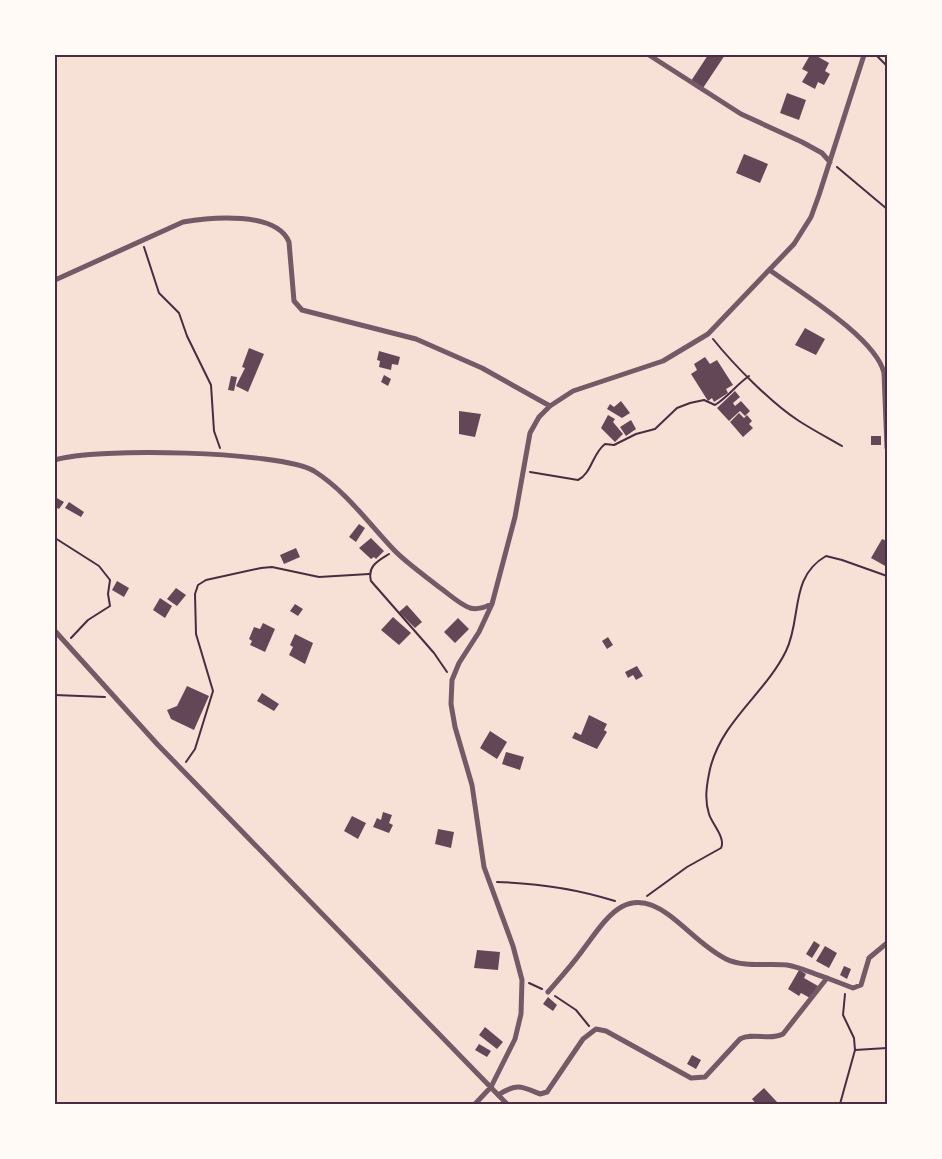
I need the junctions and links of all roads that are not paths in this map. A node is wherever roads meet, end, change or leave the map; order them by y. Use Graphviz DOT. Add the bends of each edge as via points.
graph roads {
  1 [pos="648,55"];
  2 [pos="864,55"];
  3 [pos="830,162"];
  4 [pos="770,271"];
  5 [pos="55,280"];
  6 [pos="550,406"];
  7 [pos="887,448"];
  8 [pos="55,460"];
  9 [pos="492,604"];
  10 [pos="55,631"];
  11 [pos="887,943"];
  12 [pos="827,978"];
  13 [pos="548,992"];
  14 [pos="491,1087"];
  15 [pos="498,1095"];
  16 [pos="475,1104"];
  17 [pos="507,1104"];
  1 -- 3 [label="street" via="741,114 802,142 822,153"];
  2 -- 3 [label="street"];
  3 -- 4 [label="street" via="811,217 794,244"];
  4 -- 6 [label="street" via="708,334 663,361 598,381"];
  4 -- 7 [label="street" via="828,312 881,362"];
  5 -- 6 [label="street" via="182,222 203,218 266,222 278,227 289,242 294,301 302,310 416,339 482,368"];
  6 -- 9 [label="street" via="530,433 515,517"];
  8 -- 9 [label="street" via="114,453 223,455 295,464 313,470 412,566 465,605 478,609"];
  9 -- 14 [label="street" via="452,680 451,704 472,785 480,845 522,980 516,1039"];
  10 -- 14 [label="street" via="180,768"];
  11 -- 12 [label="street" via="869,958 860,985 852,988"];
  12 -- 13 [label="street" via="789,966 728,960 665,912 638,902 625,905 604,920"];
  12 -- 15 [label="street" via="783,1034 740,1039 711,1072 698,1079 682,1074 606,1031 596,1029 583,1039 548,1092 540,1094 517,1086"];
  14 -- 15 [label="street"];
  14 -- 16 [label="street"];
  15 -- 17 [label="street"];
}
